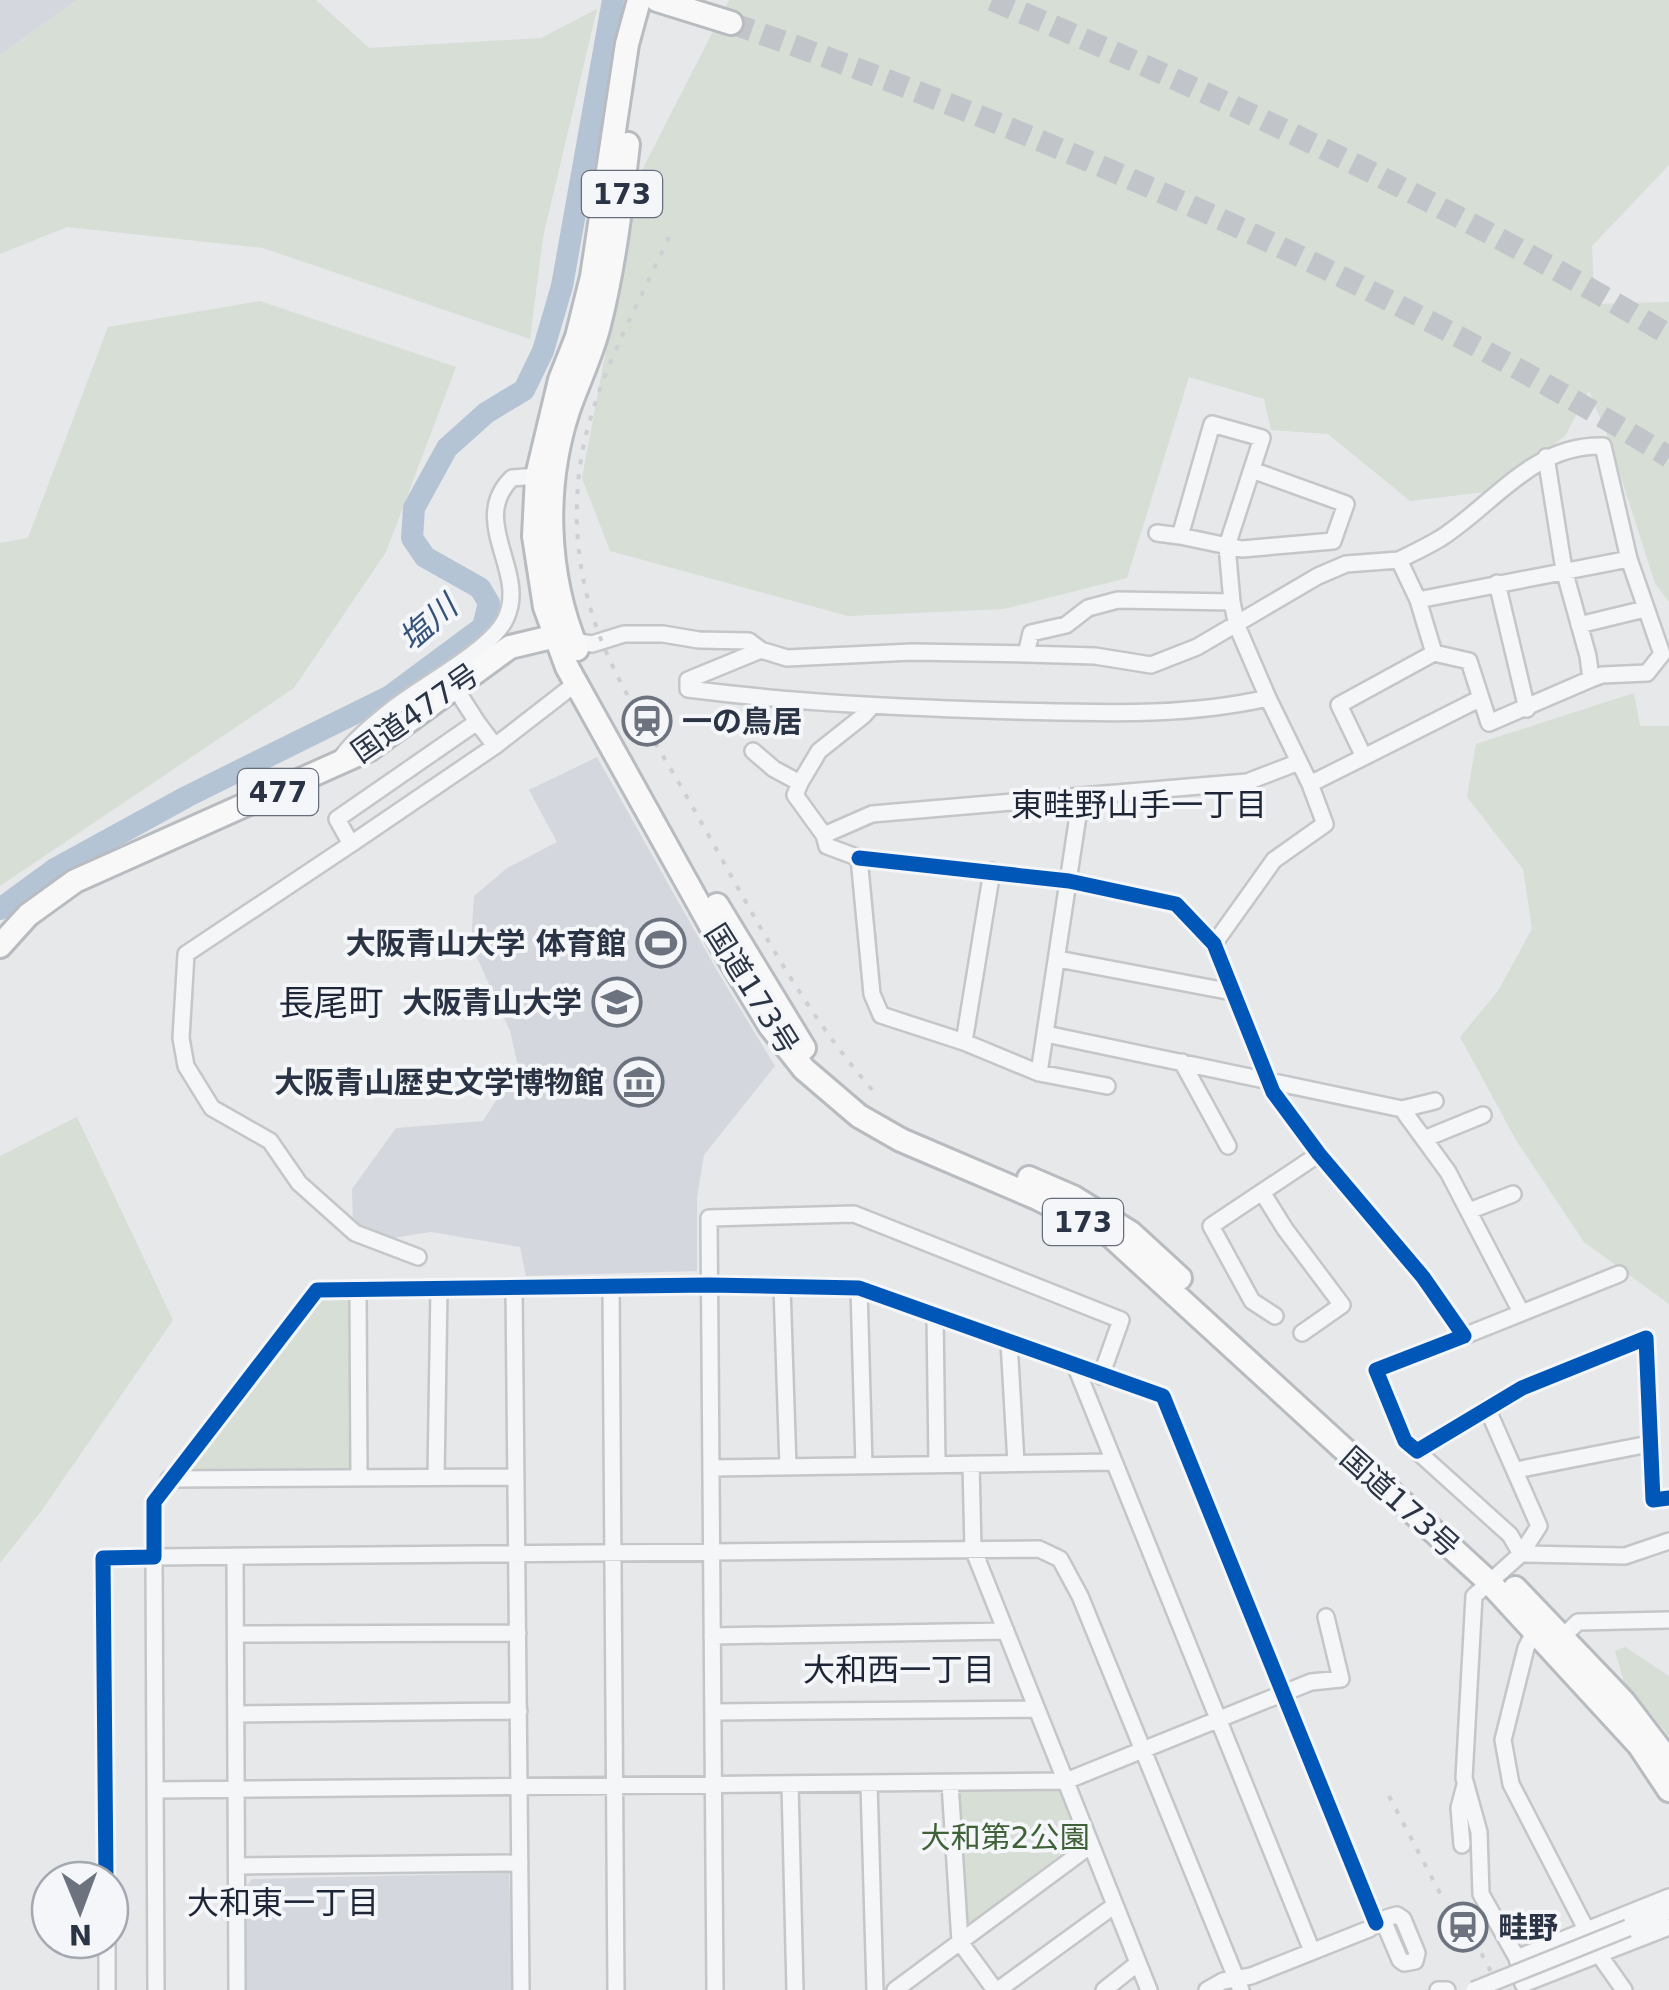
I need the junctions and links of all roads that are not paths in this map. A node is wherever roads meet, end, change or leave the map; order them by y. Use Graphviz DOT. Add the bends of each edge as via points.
graph roads {
  1 [pos="639,0"];
  2 [pos="655,0"];
  3 [pos="731,23"];
  4 [pos="1546,457"];
  5 [pos="1252,470"];
  6 [pos="537,476"];
  7 [pos="1157,533"];
  8 [pos="1180,536"];
  9 [pos="1226,546"];
  10 [pos="1629,559"];
  11 [pos="1399,560"];
  12 [pos="1564,570"];
  13 [pos="1497,583"];
  14 [pos="1418,600"];
  15 [pos="1232,602"];
  16 [pos="1645,609"];
  17 [pos="1579,624"];
  18 [pos="1237,626"];
  19 [pos="564,639"];
  20 [pos="761,650"];
  21 [pos="1434,653"];
  22 [pos="1026,654"];
  23 [pos="1666,659"];
  24 [pos="1591,679"];
  25 [pos="575,684"];
  26 [pos="454,686"];
  27 [pos="1268,698"];
  28 [pos="1481,698"];
  29 [pos="871,707"];
  30 [pos="1528,709"];
  31 [pos="477,722"];
  32 [pos="495,746"];
  33 [pos="753,751"];
  34 [pos="1364,757"];
  35 [pos="1299,762"];
  36 [pos="332,769"];
  37 [pos="800,783"];
  38 [pos="1310,784"];
  39 [pos="1081,796"];
  40 [pos="824,834"];
  41 [pos="350,844"];
  42 [pos="859,858"];
  43 [pos="992,870"];
  44 [pos="1070,881"];
  45 [pos="1214,944"];
  46 [pos="0,946"];
  47 [pos="1058,960"];
  48 [pos="1232,992"];
  49 [pos="1046,1034"];
  50 [pos="964,1042"];
  51 [pos="1182,1062"];
  52 [pos="1038,1073"];
  53 [pos="1267,1079"];
  54 [pos="1106,1086"];
  55 [pos="1435,1101"];
  56 [pos="1402,1108"];
  57 [pos="1483,1115"];
  58 [pos="1424,1138"];
  59 [pos="1228,1146"];
  60 [pos="1319,1154"];
  61 [pos="1262,1192"];
  62 [pos="1513,1194"];
  63 [pos="1469,1211"];
  64 [pos="418,1257"];
  65 [pos="1619,1274"];
  66 [pos="709,1285"];
  67 [pos="611,1286"];
  68 [pos="782,1287"];
  69 [pos="514,1288"];
  70 [pos="859,1288"];
  71 [pos="439,1289"];
  72 [pos="358,1290"];
  73 [pos="1521,1312"];
  74 [pos="935,1315"];
  75 [pos="1275,1316"];
  76 [pos="1302,1333"];
  77 [pos="1464,1336"];
  78 [pos="1010,1342"];
  79 [pos="1075,1366"];
  80 [pos="1102,1376"];
  81 [pos="1487,1408"];
  82 [pos="1649,1444"];
  83 [pos="1417,1451"];
  84 [pos="1114,1462"];
  85 [pos="1016,1463"];
  86 [pos="937,1464"];
  87 [pos="971,1464"];
  88 [pos="864,1466"];
  89 [pos="788,1467"];
  90 [pos="710,1468"];
  91 [pos="1516,1470"];
  92 [pos="516,1477"];
  93 [pos="359,1478"];
  94 [pos="436,1478"];
  95 [pos="169,1479"];
  96 [pos="1669,1498"];
  97 [pos="1669,1541"];
  98 [pos="973,1549"];
  99 [pos="711,1552"];
  100 [pos="517,1554"];
  101 [pos="613,1554"];
  102 [pos="1521,1554"];
  103 [pos="235,1556"];
  104 [pos="154,1557"];
  105 [pos="1496,1579"];
  106 [pos="1326,1617"];
  107 [pos="1667,1618"];
  108 [pos="1534,1630"];
  109 [pos="1006,1632"];
  110 [pos="518,1633"];
  111 [pos="236,1634"];
  112 [pos="712,1636"];
  113 [pos="1558,1641"];
  114 [pos="1286,1694"];
  115 [pos="1037,1710"];
  116 [pos="518,1711"];
  117 [pos="712,1712"];
  118 [pos="236,1714"];
  119 [pos="1220,1720"];
  120 [pos="1145,1751"];
  121 [pos="1669,1761"];
  122 [pos="1066,1781"];
  123 [pos="950,1783"];
  124 [pos="790,1784"];
  125 [pos="868,1784"];
  126 [pos="713,1785"];
  127 [pos="1465,1785"];
  128 [pos="615,1786"];
  129 [pos="520,1787"];
  130 [pos="156,1790"];
  131 [pos="236,1790"];
  132 [pos="1669,1790"];
  133 [pos="1091,1845"];
  134 [pos="1462,1845"];
  135 [pos="106,1860"];
  136 [pos="520,1863"];
  137 [pos="236,1866"];
  138 [pos="1669,1897"];
  139 [pos="1115,1905"];
  140 [pos="1669,1911"];
  141 [pos="1380,1921"];
  142 [pos="1669,1926"];
  143 [pos="1588,1930"];
  144 [pos="960,1942"];
  145 [pos="1312,1951"];
  146 [pos="1600,1956"];
  147 [pos="1517,1958"];
  148 [pos="107,1960"];
  149 [pos="1138,1964"];
  150 [pos="1239,1984"];
  151 [pos="107,1990"];
  152 [pos="156,1990"];
  153 [pos="237,1990"];
  154 [pos="521,1990"];
  155 [pos="616,1990"];
  156 [pos="715,1990"];
  157 [pos="795,1990"];
  158 [pos="875,1990"];
  159 [pos="895,1990"];
  160 [pos="997,1990"];
  161 [pos="1104,1990"];
  162 [pos="1149,1990"];
  163 [pos="1207,1990"];
  164 [pos="1438,1990"];
  165 [pos="1447,1990"];
  166 [pos="1474,1990"];
  167 [pos="1624,1990"];
  1 -- 6 [label="highway, 国道173号 / 173" via="592,277"];
  2 -- 3 [label="highway"];
  2 -- 19 [label="highway, 国道173号 / 173" via="634,91 599,328 554,472 550,530"];
  4 -- 10 [label="street" via="1581,445 1603,446"];
  4 -- 11 [label="street" via="1442,537"];
  4 -- 12 [label="street"];
  5 -- 8 [label="street" via="1262,438 1212,424"];
  5 -- 9 [label="street"];
  5 -- 9 [label="street" via="1346,504 1333,541"];
  6 -- 19 [label="highway, 国道173号 / 173" via="534,536 545,606"];
  6 -- 36 [label="street" via="512,478 497,500 493,523 509,580 506,620 392,709"];
  7 -- 8 [label="street"];
  8 -- 9 [label="street"];
  9 -- 15 [label="street"];
  10 -- 12 [label="street"];
  10 -- 16 [label="street"];
  11 -- 14 [label="street"];
  11 -- 18 [label="street" via="1346,564"];
  12 -- 13 [label="street"];
  12 -- 17 [label="street"];
  13 -- 14 [label="street"];
  13 -- 30 [label="street"];
  14 -- 21 [label="street"];
  15 -- 18 [label="street"];
  15 -- 22 [label="street" via="1118,600 1031,633"];
  16 -- 17 [label="street"];
  16 -- 23 [label="street"];
  17 -- 24 [label="street"];
  18 -- 22 [label="street" via="1150,665"];
  18 -- 27 [label="street"];
  19 -- 20 [label="street" via="592,644 624,634 663,634 749,641"];
  19 -- 25 [label="highway, 国道173号 / 173"];
  19 -- 26 [label="highway, 国道477号 / 477" via="510,647"];
  19 -- 105 [label="highway, 国道173号 / 173" via="802,1046 847,1090 893,1121 1073,1198 1132,1233"];
  20 -- 22 [label="street" via="787,658"];
  20 -- 29 [label="street" via="688,680 688,689"];
  21 -- 28 [label="street" via="1470,661"];
  21 -- 34 [label="street" via="1338,704"];
  23 -- 24 [label="street" via="1647,674"];
  24 -- 30 [label="street"];
  25 -- 32 [label="street"];
  25 -- 105 [label="highway, 国道173号 / 173" via="726,953 804,1069 859,1116 901,1140 1110,1236"];
  26 -- 31 [label="street"];
  26 -- 36 [label="highway, 国道477号 / 477"];
  27 -- 29 [label="street" via="1177,713"];
  27 -- 35 [label="street"];
  28 -- 30 [label="street" via="1489,724"];
  28 -- 34 [label="street"];
  29 -- 37 [label="street" via="819,751"];
  31 -- 32 [label="street"];
  31 -- 41 [label="street" via="337,819"];
  32 -- 41 [label="street"];
  33 -- 37 [label="street"];
  34 -- 38 [label="street"];
  35 -- 38 [label="street"];
  35 -- 39 [label="street" via="1247,782"];
  36 -- 46 [label="highway, 国道477号 / 477" via="75,882 28,914"];
  37 -- 40 [label="street" via="795,794"];
  38 -- 45 [label="street" via="1325,824 1274,860"];
  39 -- 40 [label="street" via="872,814"];
  39 -- 44 [label="street"];
  40 -- 42 [label="street" via="826,846"];
  41 -- 64 [label="street" via="186,954 181,1038 186,1066 212,1108 270,1141 298,1183 354,1233"];
  42 -- 43 [label="street"];
  42 -- 50 [label="street" via="872,994 881,1015"];
  43 -- 44 [label="street"];
  43 -- 50 [label="street"];
  44 -- 45 [label="street" via="1176,904"];
  44 -- 47 [label="street"];
  45 -- 48 [label="street"];
  47 -- 48 [label="street"];
  47 -- 49 [label="street"];
  48 -- 53 [label="street"];
  49 -- 51 [label="street"];
  49 -- 52 [label="street"];
  50 -- 52 [label="street"];
  51 -- 53 [label="street"];
  51 -- 59 [label="street"];
  52 -- 54 [label="street"];
  53 -- 56 [label="street"];
  53 -- 60 [label="street"];
  55 -- 56 [label="street"];
  56 -- 58 [label="street"];
  57 -- 58 [label="street"];
  58 -- 63 [label="street"];
  60 -- 61 [label="street"];
  60 -- 77 [label="street"];
  61 -- 75 [label="street" via="1211,1226 1252,1301"];
  61 -- 76 [label="street" via="1342,1306"];
  62 -- 63 [label="street"];
  63 -- 73 [label="street"];
  65 -- 73 [label="street"];
  66 -- 67 [label="street"];
  66 -- 68 [label="street"];
  66 -- 80 [label="street" via="709,1218 854,1214 1122,1320"];
  66 -- 90 [label="street"];
  67 -- 69 [label="street"];
  67 -- 101 [label="street"];
  68 -- 70 [label="street"];
  68 -- 89 [label="street"];
  69 -- 71 [label="street"];
  69 -- 92 [label="street"];
  70 -- 74 [label="street"];
  70 -- 88 [label="street"];
  71 -- 72 [label="street"];
  71 -- 94 [label="street"];
  72 -- 93 [label="street"];
  72 -- 95 [label="street" via="317,1290"];
  73 -- 77 [label="street"];
  74 -- 78 [label="street"];
  74 -- 86 [label="street"];
  77 -- 83 [label="street" via="1376,1370 1405,1441"];
  78 -- 79 [label="street"];
  78 -- 85 [label="street"];
  79 -- 80 [label="street"];
  79 -- 84 [label="street"];
  80 -- 114 [label="street" via="1164,1396 1169,1404"];
  81 -- 82 [label="street" via="1646,1338"];
  81 -- 83 [label="street"];
  81 -- 91 [label="street"];
  82 -- 91 [label="street"];
  82 -- 96 [label="street" via="1652,1500"];
  83 -- 102 [label="street" via="1510,1535"];
  84 -- 85 [label="street"];
  84 -- 119 [label="street"];
  85 -- 87 [label="street"];
  86 -- 87 [label="street"];
  86 -- 88 [label="street"];
  87 -- 98 [label="street"];
  88 -- 89 [label="street"];
  89 -- 90 [label="street"];
  90 -- 99 [label="street"];
  91 -- 102 [label="street" via="1539,1526"];
  92 -- 94 [label="street"];
  92 -- 100 [label="street"];
  93 -- 94 [label="street"];
  93 -- 95 [label="street"];
  95 -- 104 [label="street" via="154,1502"];
  97 -- 102 [label="street" via="1625,1556"];
  98 -- 99 [label="street"];
  98 -- 109 [label="street"];
  98 -- 120 [label="street" via="1039,1549 1060,1560"];
  99 -- 101 [label="street"];
  99 -- 112 [label="street"];
  100 -- 101 [label="street"];
  100 -- 103 [label="street"];
  100 -- 110 [label="street"];
  101 -- 128 [label="street"];
  102 -- 105 [label="street"];
  103 -- 104 [label="street"];
  103 -- 111 [label="street"];
  104 -- 130 [label="street"];
  104 -- 135 [label="street" via="103,1558"];
  105 -- 108 [label="highway, 国道173号 / 173"];
  105 -- 113 [label="highway, 国道173号 / 173"];
  105 -- 127 [label="street" via="1474,1596"];
  106 -- 114 [label="street" via="1341,1680 1312,1682"];
  107 -- 113 [label="street" via="1578,1622"];
  108 -- 113 [label="highway, 国道173号 / 173"];
  108 -- 143 [label="street" via="1504,1740 1511,1784"];
  109 -- 112 [label="street"];
  109 -- 115 [label="street"];
  110 -- 111 [label="street"];
  110 -- 116 [label="street"];
  111 -- 118 [label="street"];
  112 -- 117 [label="street"];
  113 -- 121 [label="highway, 国道173号 / 173" via="1624,1701"];
  113 -- 132 [label="highway, 国道173号 / 173"];
  114 -- 119 [label="street"];
  114 -- 141 [label="street"];
  115 -- 117 [label="street"];
  115 -- 122 [label="street"];
  116 -- 118 [label="street"];
  116 -- 129 [label="street"];
  117 -- 126 [label="street"];
  118 -- 131 [label="street"];
  119 -- 120 [label="street"];
  119 -- 145 [label="street"];
  120 -- 122 [label="street"];
  120 -- 150 [label="street"];
  122 -- 123 [label="street"];
  122 -- 133 [label="street"];
  123 -- 125 [label="street"];
  123 -- 144 [label="street"];
  124 -- 125 [label="street"];
  124 -- 126 [label="street"];
  124 -- 157 [label="street"];
  125 -- 158 [label="street"];
  126 -- 128 [label="street"];
  126 -- 156 [label="street"];
  127 -- 134 [label="street"];
  127 -- 147 [label="street" via="1479,1832 1481,1894"];
  128 -- 129 [label="street"];
  128 -- 155 [label="street"];
  129 -- 131 [label="street"];
  129 -- 136 [label="street"];
  130 -- 131 [label="street"];
  130 -- 152 [label="street"];
  131 -- 137 [label="street"];
  133 -- 139 [label="street"];
  133 -- 144 [label="street"];
  136 -- 137 [label="street"];
  136 -- 154 [label="street"];
  137 -- 153 [label="street"];
  138 -- 143 [label="street"];
  139 -- 149 [label="street"];
  139 -- 160 [label="street"];
  140 -- 166 [label="street, bridge"];
  141 -- 141 [label="street" via="1400,1960 1415,1961 1403,1919"];
  141 -- 145 [label="street"];
  142 -- 146 [label="street"];
  143 -- 146 [label="street"];
  143 -- 147 [label="street"];
  144 -- 159 [label="street"];
  144 -- 160 [label="street"];
  145 -- 150 [label="street"];
  146 -- 147 [label="street" via="1523,1984"];
  146 -- 167 [label="street"];
  148 -- 151 [label="street"];
  149 -- 161 [label="street"];
  149 -- 162 [label="street"];
  150 -- 163 [label="street" via="1222,1981"];
  164 -- 165 [label="street"];
}
